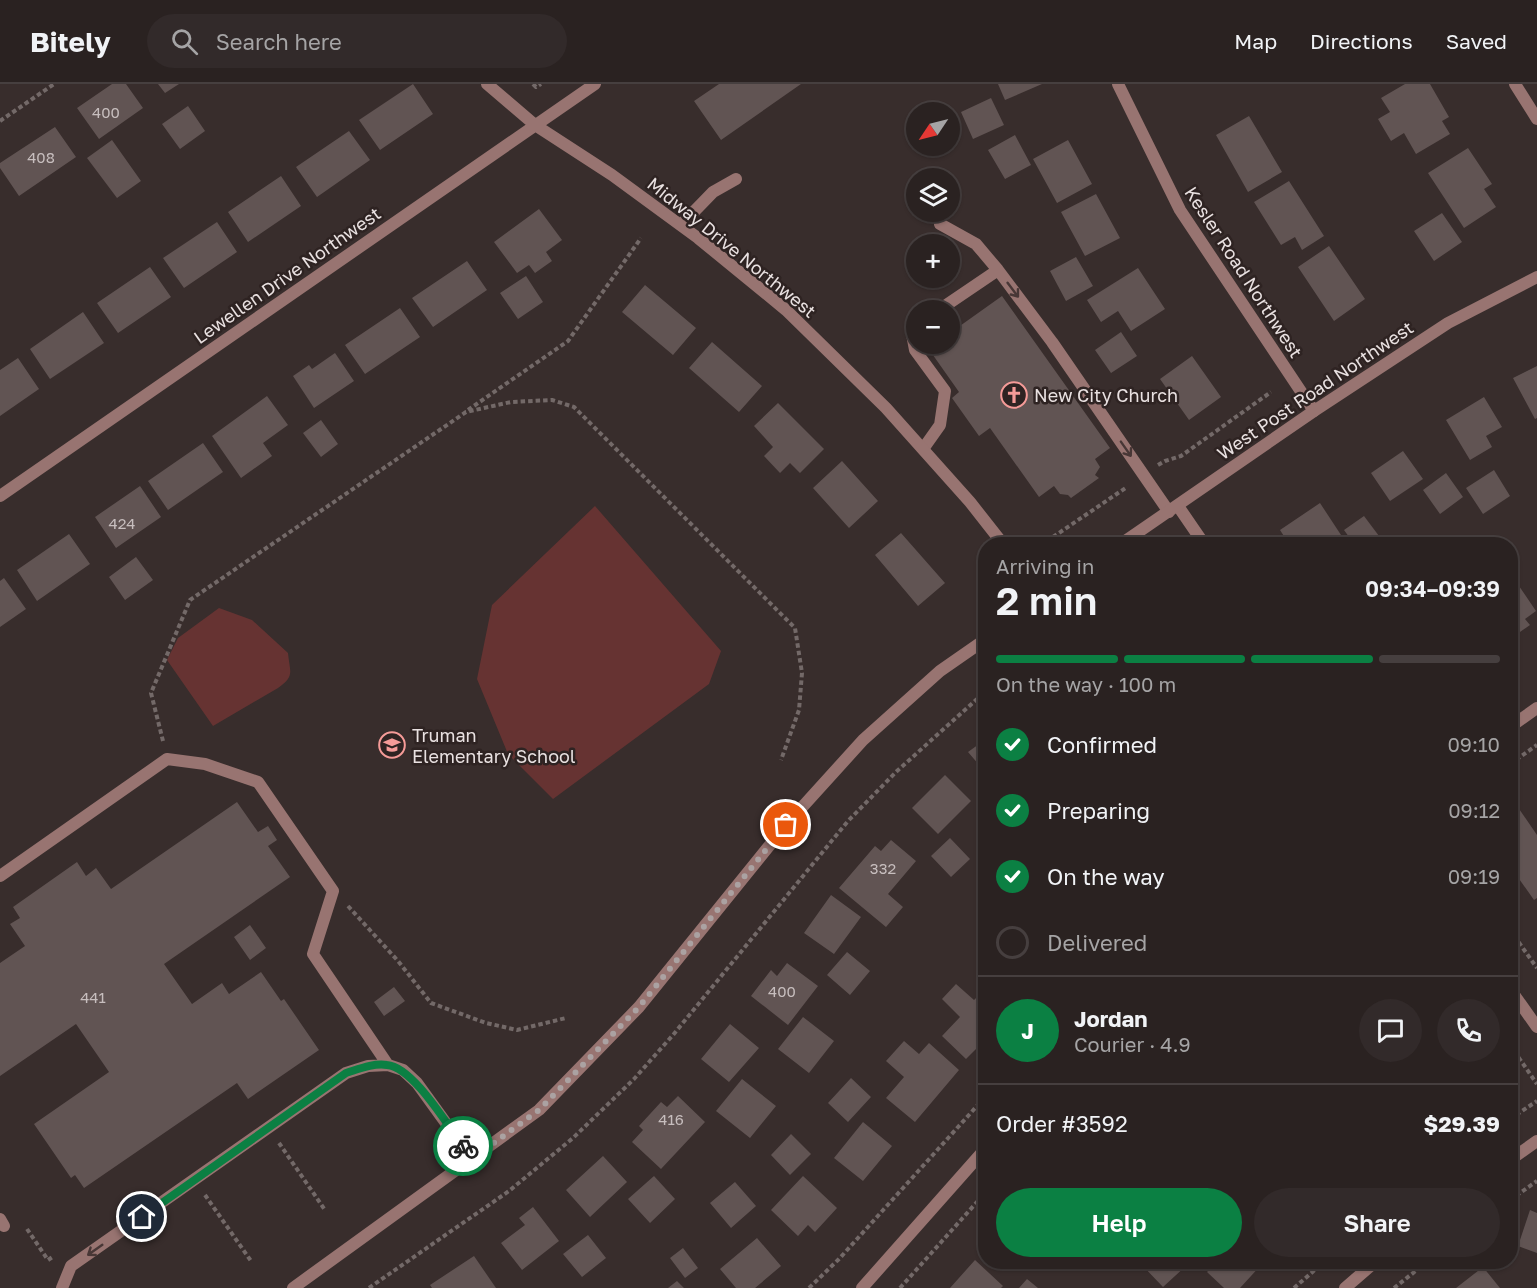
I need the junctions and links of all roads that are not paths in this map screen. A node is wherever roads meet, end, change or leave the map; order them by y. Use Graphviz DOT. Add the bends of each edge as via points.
graph roads {
  1 [pos="487,84"];
  2 [pos="595,84"];
  3 [pos="1118,84"];
  4 [pos="1515,84"];
  5 [pos="1537,119"];
  6 [pos="535,125"];
  7 [pos="736,179"];
  8 [pos="940,224"];
  9 [pos="681,225"];
  10 [pos="998,270"];
  11 [pos="1537,278"];
  12 [pos="954,300"];
  13 [pos="918,354"];
  14 [pos="1314,411"];
  15 [pos="923,449"];
  16 [pos="0,496"];
  17 [pos="1174,509"];
  18 [pos="998,537"];
  19 [pos="1132,537"];
  20 [pos="1198,537"];
  21 [pos="978,645"];
  22 [pos="1537,708"];
  23 [pos="1518,721"];
  24 [pos="0,876"];
  25 [pos="1518,1001"];
  26 [pos="1537,1028"];
  27 [pos="388,1065"];
  28 [pos="1537,1141"];
  29 [pos="1518,1154"];
  30 [pos="978,1157"];
  31 [pos="472,1159"];
  32 [pos="1367,1269"];
  33 [pos="62,1288"];
  34 [pos="292,1288"];
  35 [pos="862,1288"];
  36 [pos="1345,1288"];
  1 -- 6 [label="street, Midway Drive Northwest"];
  2 -- 6 [label="street, Lewellen Drive Northwest"];
  3 -- 14 [label="street, Kesler Road Northwest" via="1180,210"];
  4 -- 5 [label="street"];
  6 -- 9 [label="street, Midway Drive Northwest"];
  6 -- 16 [label="street, Lewellen Drive Northwest"];
  7 -- 9 [label="street" via="713,192"];
  8 -- 10 [label="street" via="976,244"];
  9 -- 15 [label="street, Midway Drive Northwest" via="786,310"];
  10 -- 12 [label="street"];
  10 -- 17 [label="street, one-way"];
  11 -- 14 [label="street, West Post Road Northwest" via="1448,323"];
  13 -- 15 [label="street" via="945,391 940,425"];
  14 -- 17 [label="street, West Post Road Northwest"];
  15 -- 18 [label="street, Midway Drive Northwest"];
  17 -- 19 [label="street, West Post Road Northwest"];
  17 -- 20 [label="street"];
  21 -- 31 [label="street" via="940,671 863,740 786,825 639,1007 539,1110"];
  22 -- 23 [label="street"];
  24 -- 27 [label="street" via="167,759 205,764 258,782 333,891 313,954"];
  25 -- 26 [label="street"];
  27 -- 31 [label="street" via="403,1070 417,1083"];
  27 -- 33 [label="street, one-way" via="346,1073 71,1266"];
  28 -- 29 [label="street"];
  30 -- 35 [label="street"];
  31 -- 34 [label="street"];
  32 -- 36 [label="street"];
}
